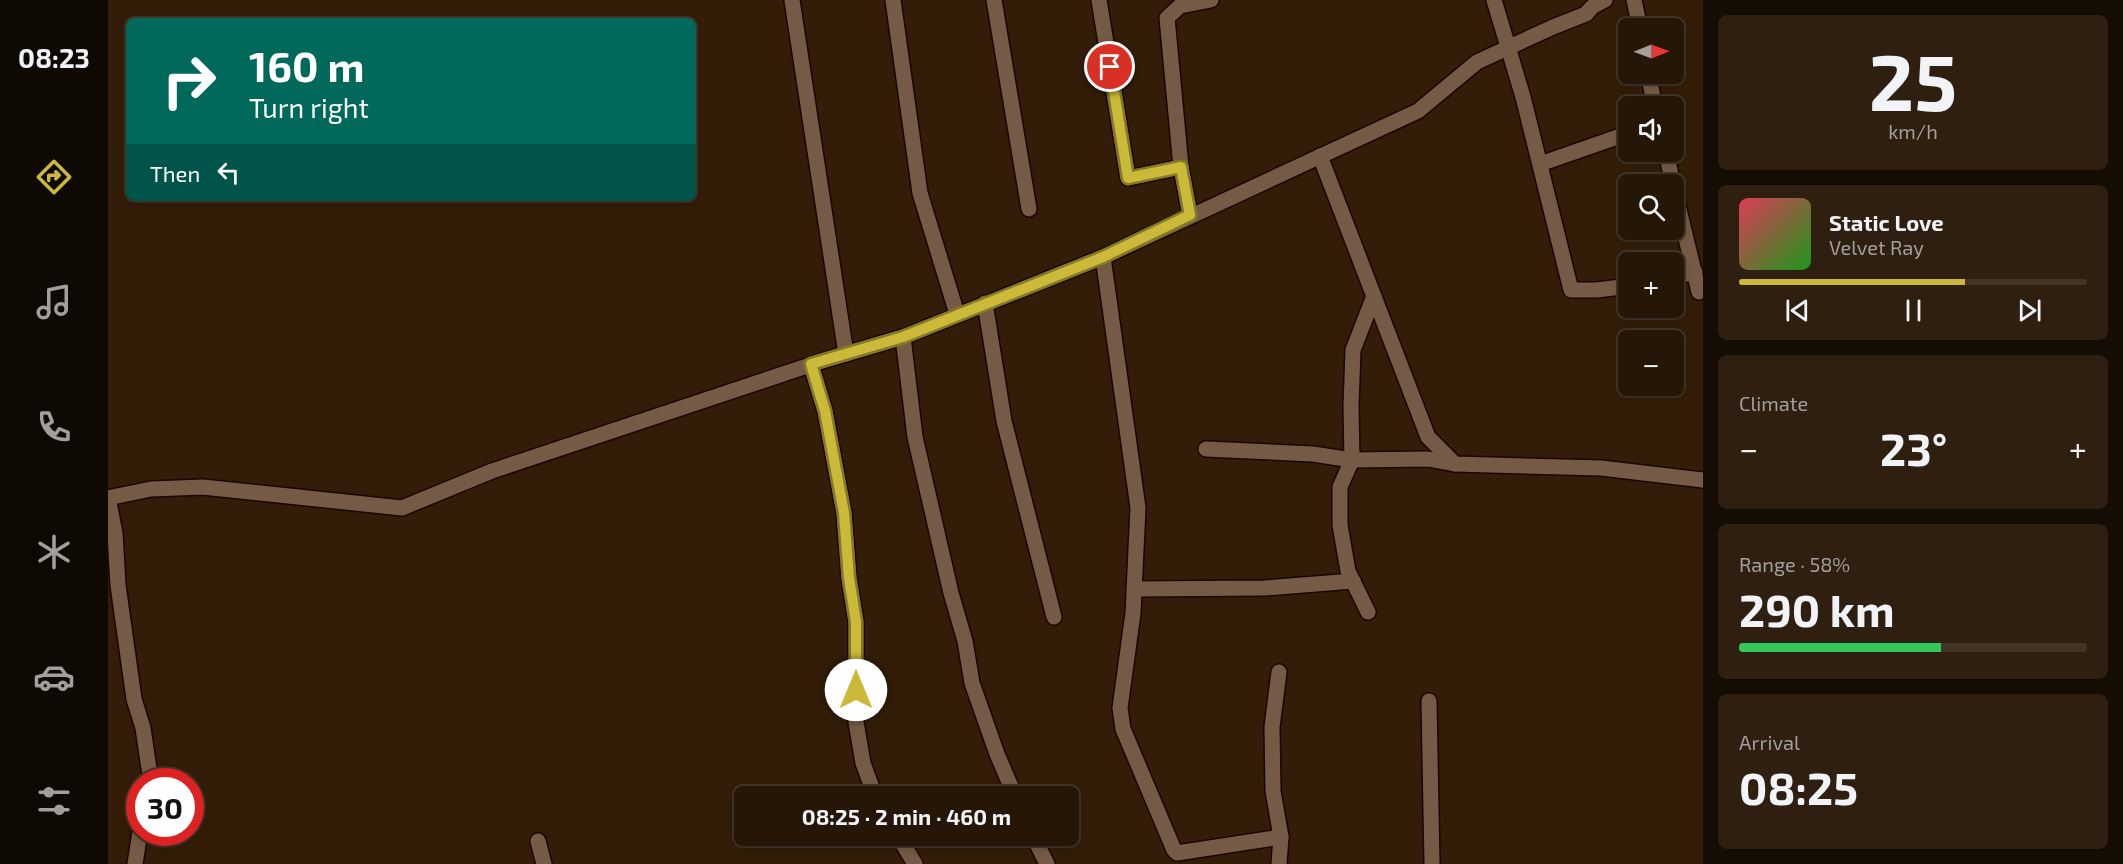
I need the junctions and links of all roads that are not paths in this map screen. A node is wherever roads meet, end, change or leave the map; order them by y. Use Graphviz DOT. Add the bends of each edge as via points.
graph roads {
  1 [pos="792,0"];
  2 [pos="893,0"];
  3 [pos="994,0"];
  4 [pos="1099,0"];
  5 [pos="1211,0"];
  6 [pos="1494,0"];
  7 [pos="1605,0"];
  8 [pos="1634,0"];
  9 [pos="1638,18"];
  10 [pos="1507,48"];
  11 [pos="1618,137"];
  12 [pos="1320,156"];
  13 [pos="1540,164"];
  14 [pos="1181,167"];
  15 [pos="1029,209"];
  16 [pos="1190,215"];
  17 [pos="1684,230"];
  18 [pos="1103,257"];
  19 [pos="1695,273"];
  20 [pos="1684,275"];
  21 [pos="1618,287"];
  22 [pos="1700,292"];
  23 [pos="1374,296"];
  24 [pos="985,303"];
  25 [pos="957,314"];
  26 [pos="903,337"];
  27 [pos="846,354"];
  28 [pos="811,364"];
  29 [pos="1206,449"];
  30 [pos="1352,460"];
  31 [pos="1455,464"];
  32 [pos="1703,480"];
  33 [pos="1353,581"];
  34 [pos="1134,589"];
  35 [pos="1368,612"];
  36 [pos="1054,617"];
  37 [pos="1279,672"];
  38 [pos="1429,701"];
  39 [pos="149,768"];
  40 [pos="871,786"];
  41 [pos="1011,786"];
  42 [pos="1281,837"];
  43 [pos="538,841"];
  44 [pos="138,846"];
  45 [pos="904,846"];
  46 [pos="1038,846"];
  47 [pos="135,864"];
  48 [pos="544,864"];
  49 [pos="915,864"];
  50 [pos="1047,864"];
  51 [pos="1280,864"];
  52 [pos="1432,864"];
  1 -- 27 [label="street"];
  2 -- 25 [label="street" via="920,193"];
  3 -- 15 [label="street"];
  4 -- 14 [label="street" via="1128,178"];
  5 -- 14 [label="street" via="1180,6 1167,18"];
  6 -- 10 [label="street"];
  7 -- 10 [label="street" via="1586,14"];
  8 -- 9 [label="street"];
  10 -- 12 [label="street" via="1477,62 1418,111"];
  10 -- 13 [label="street"];
  11 -- 13 [label="street"];
  12 -- 16 [label="street"];
  12 -- 23 [label="street"];
  13 -- 21 [label="street" via="1571,290"];
  14 -- 16 [label="street"];
  16 -- 18 [label="street"];
  17 -- 19 [label="street"];
  18 -- 24 [label="street"];
  18 -- 34 [label="street" via="1138,508"];
  19 -- 20 [label="street"];
  19 -- 22 [label="street"];
  23 -- 30 [label="street" via="1353,350"];
  23 -- 31 [label="street" via="1428,437"];
  24 -- 25 [label="street"];
  24 -- 36 [label="street" via="1004,421"];
  25 -- 26 [label="street"];
  26 -- 27 [label="street"];
  26 -- 41 [label="street" via="915,437 972,683"];
  27 -- 28 [label="street"];
  28 -- 39 [label="street" via="492,471 402,508 203,487 152,489 108,498 134,699"];
  28 -- 40 [label="street" via="825,411 844,513 856,622 856,722"];
  29 -- 30 [label="street" via="1313,454"];
  30 -- 31 [label="street" via="1428,459"];
  30 -- 33 [label="street" via="1340,487 1340,525"];
  31 -- 32 [label="street" via="1601,468"];
  33 -- 34 [label="street" via="1265,588"];
  33 -- 35 [label="street"];
  34 -- 42 [label="street" via="1120,708 1123,729 1174,850 1184,853"];
  37 -- 42 [label="street" via="1272,727 1273,791"];
  38 -- 52 [label="street"];
  42 -- 51 [label="street"];
  43 -- 48 [label="street"];
  44 -- 47 [label="street"];
  45 -- 49 [label="street"];
  46 -- 50 [label="street"];
}
